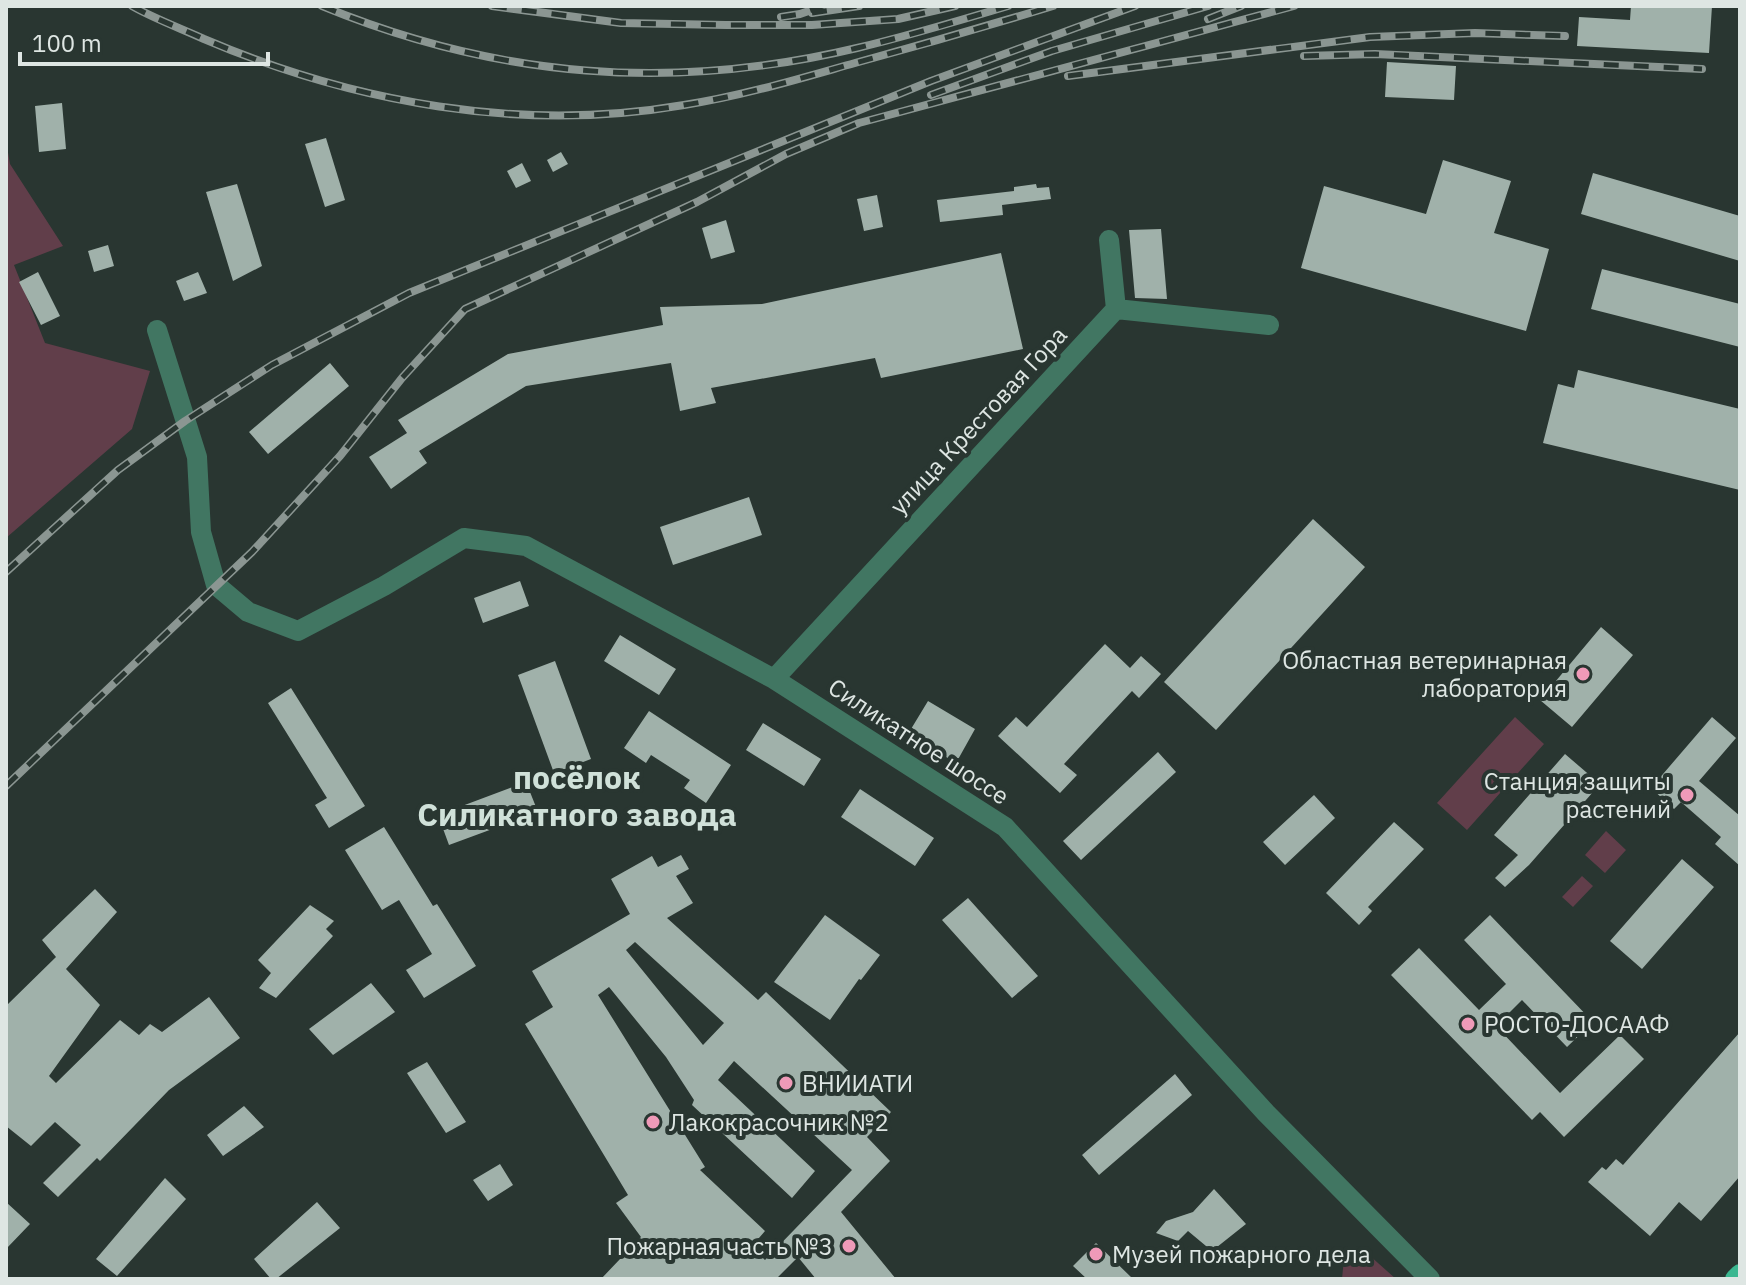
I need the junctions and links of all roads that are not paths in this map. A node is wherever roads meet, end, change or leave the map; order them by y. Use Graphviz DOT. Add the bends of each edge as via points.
graph roads {
  1 [pos="1109,240"];
  2 [pos="1116,309"];
  3 [pos="1269,325"];
  4 [pos="157,330"];
  5 [pos="774,679"];
  6 [pos="1740,1274"];
  7 [pos="1430,1279"];
  8 [pos="1735,1279"];
  1 -- 2 [label="street"];
  2 -- 3 [label="street"];
  2 -- 5 [label="street, улица Крестовая Гора"];
  4 -- 5 [label="street, Силикатное шоссе" via="197,457 201,532 216,585 248,612 298,631 464,538 526,546"];
  5 -- 7 [label="street, Силикатное шоссе" via="1005,827 1266,1113"];
  6 -- 8 [label="main road"];
}
